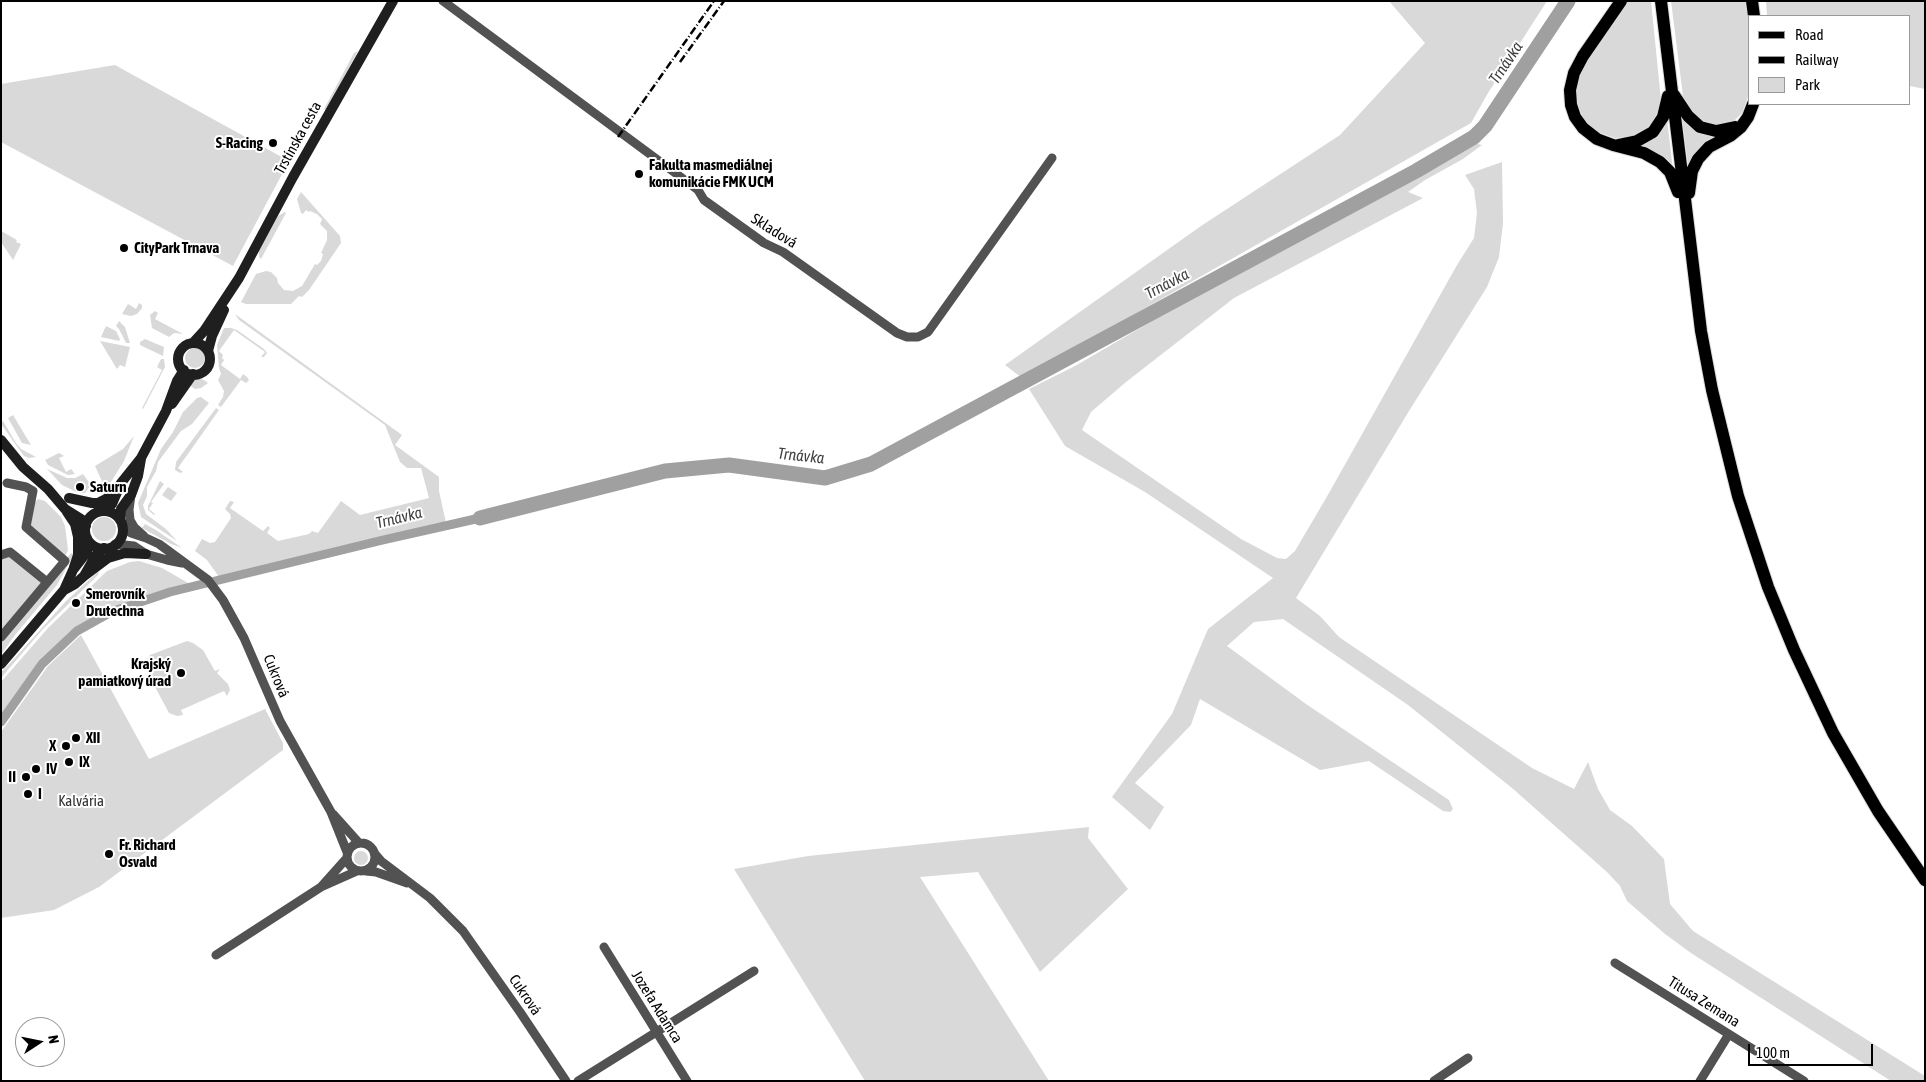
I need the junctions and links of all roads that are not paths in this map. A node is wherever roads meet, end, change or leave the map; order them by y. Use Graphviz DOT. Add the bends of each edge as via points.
graph roads {
  1 [pos="394,1"];
  2 [pos="443,1"];
  3 [pos="1621,1"];
  4 [pos="1661,1"];
  5 [pos="1752,1"];
  6 [pos="1754,15"];
  7 [pos="1670,86"];
  8 [pos="1753,105"];
  9 [pos="1744,123"];
  10 [pos="1613,145"];
  11 [pos="1052,158"];
  12 [pos="1688,221"];
  13 [pos="231,291"];
  14 [pos="193,343"];
  15 [pos="208,351"];
  16 [pos="188,372"];
  17 [pos="1,440"];
  18 [pos="141,458"];
  19 [pos="7,483"];
  20 [pos="121,483"];
  21 [pos="48,489"];
  22 [pos="131,495"];
  23 [pos="69,498"];
  24 [pos="65,509"];
  25 [pos="101,512"];
  26 [pos="121,523"];
  27 [pos="86,526"];
  28 [pos="87,538"];
  29 [pos="146,538"];
  30 [pos="115,544"];
  31 [pos="104,548"];
  32 [pos="146,554"];
  33 [pos="1,555"];
  34 [pos="182,563"];
  35 [pos="73,570"];
  36 [pos="84,576"];
  37 [pos="47,582"];
  38 [pos="64,590"];
  39 [pos="1,637"];
  40 [pos="1,664"];
  41 [pos="331,812"];
  42 [pos="359,843"];
  43 [pos="375,854"];
  44 [pos="347,856"];
  45 [pos="362,871"];
  46 [pos="1925,880"];
  47 [pos="414,886"];
  48 [pos="321,887"];
  49 [pos="604,947"];
  50 [pos="216,955"];
  51 [pos="1616,963"];
  52 [pos="754,971"];
  53 [pos="656,1032"];
  54 [pos="1729,1034"];
  55 [pos="1468,1058"];
  56 [pos="566,1081"];
  57 [pos="578,1081"];
  58 [pos="687,1081"];
  59 [pos="1434,1081"];
  60 [pos="1700,1081"];
  61 [pos="1804,1081"];
  1 -- 13 [label="main road, Trstínska cesta"];
  2 -- 11 [label="street, Skladová" via="698,190 704,200 907,337 918,337 928,332"];
  3 -- 10 [label="main road" via="1574,73 1570,90 1575,117 1583,128 1597,139"];
  4 -- 7 [label="main road"];
  5 -- 6 [label="main road"];
  7 -- 9 [label="main road" via="1685,113 1700,127 1721,131"];
  7 -- 10 [label="main road" via="1663,117 1652,132 1637,141"];
  7 -- 12 [label="main road"];
  8 -- 9 [label="main road"];
  9 -- 12 [label="main road" via="1730,136 1709,146 1696,162 1691,175"];
  10 -- 12 [label="main road" via="1649,154 1667,168"];
  12 -- 46 [label="main road" via="1701,331 1712,390 1729,464 1761,566 1794,650 1833,733 1878,811"];
  13 -- 14 [label="main road, Trstínska cesta"];
  13 -- 15 [label="main road, Trstínska cesta"];
  14 -- 15 [label="main road"];
  14 -- 16 [label="main road, Trstínska cesta" via="180,354 179,363"];
  15 -- 16 [label="main road, Trstínska cesta" via="208,367 203,372"];
  16 -- 18 [label="main road, Trstínska cesta"];
  17 -- 21 [label="main road" via="23,467"];
  18 -- 20 [label="main road, Trstínska cesta"];
  18 -- 22 [label="main road, Trstínska cesta"];
  19 -- 37 [label="street" via="33,491 26,527 65,561"];
  20 -- 23 [label="main road" via="106,500 98,503"];
  20 -- 25 [label="main road, Trstínska cesta" via="112,504"];
  21 -- 23 [label="main road"];
  21 -- 24 [label="main road"];
  22 -- 26 [label="main road, Trstínska cesta" via="121,508"];
  22 -- 29 [label="street, Cukrová" via="130,520"];
  23 -- 25 [label="main road" via="84,509"];
  24 -- 27 [label="main road"];
  24 -- 35 [label="main road" via="75,524 78,537 78,555"];
  25 -- 26 [label="main road" via="114,514"];
  25 -- 27 [label="main road" via="90,518"];
  26 -- 29 [label="street, Cukrová" via="131,533"];
  26 -- 30 [label="main road" via="122,535"];
  27 -- 28 [label="main road"];
  28 -- 31 [label="main road" via="93,545"];
  28 -- 35 [label="main road" via="87,552"];
  29 -- 34 [label="street, Cukrová"];
  30 -- 31 [label="main road"];
  30 -- 32 [label="street, Cukrová" via="134,546"];
  31 -- 36 [label="main road"];
  32 -- 34 [label="street, Cukrová"];
  32 -- 36 [label="main road" via="130,552 108,558"];
  33 -- 37 [label="street" via="10,552"];
  34 -- 41 [label="street, Cukrová" via="200,574 220,594 234,617 280,721"];
  35 -- 38 [label="main road"];
  36 -- 38 [label="main road"];
  37 -- 39 [label="street"];
  38 -- 40 [label="main road"];
  41 -- 42 [label="street, Cukrová"];
  41 -- 44 [label="street, Cukrová"];
  42 -- 43 [label="street" via="370,846"];
  42 -- 44 [label="street" via="354,844"];
  43 -- 45 [label="street" via="375,862"];
  43 -- 47 [label="street, Cukrová"];
  44 -- 45 [label="street" via="351,868"];
  44 -- 48 [label="street"];
  45 -- 47 [label="street, Cukrová" via="376,872"];
  45 -- 48 [label="street"];
  47 -- 56 [label="street, Cukrová" via="445,912 473,944"];
  48 -- 50 [label="street"];
  49 -- 53 [label="street, Jozefa Adamca"];
  51 -- 54 [label="street, Titusa Zemana"];
  52 -- 53 [label="street"];
  53 -- 57 [label="street"];
  53 -- 58 [label="street, Jozefa Adamca"];
  54 -- 60 [label="street"];
  54 -- 61 [label="street, Titusa Zemana"];
  55 -- 59 [label="street"];
}
